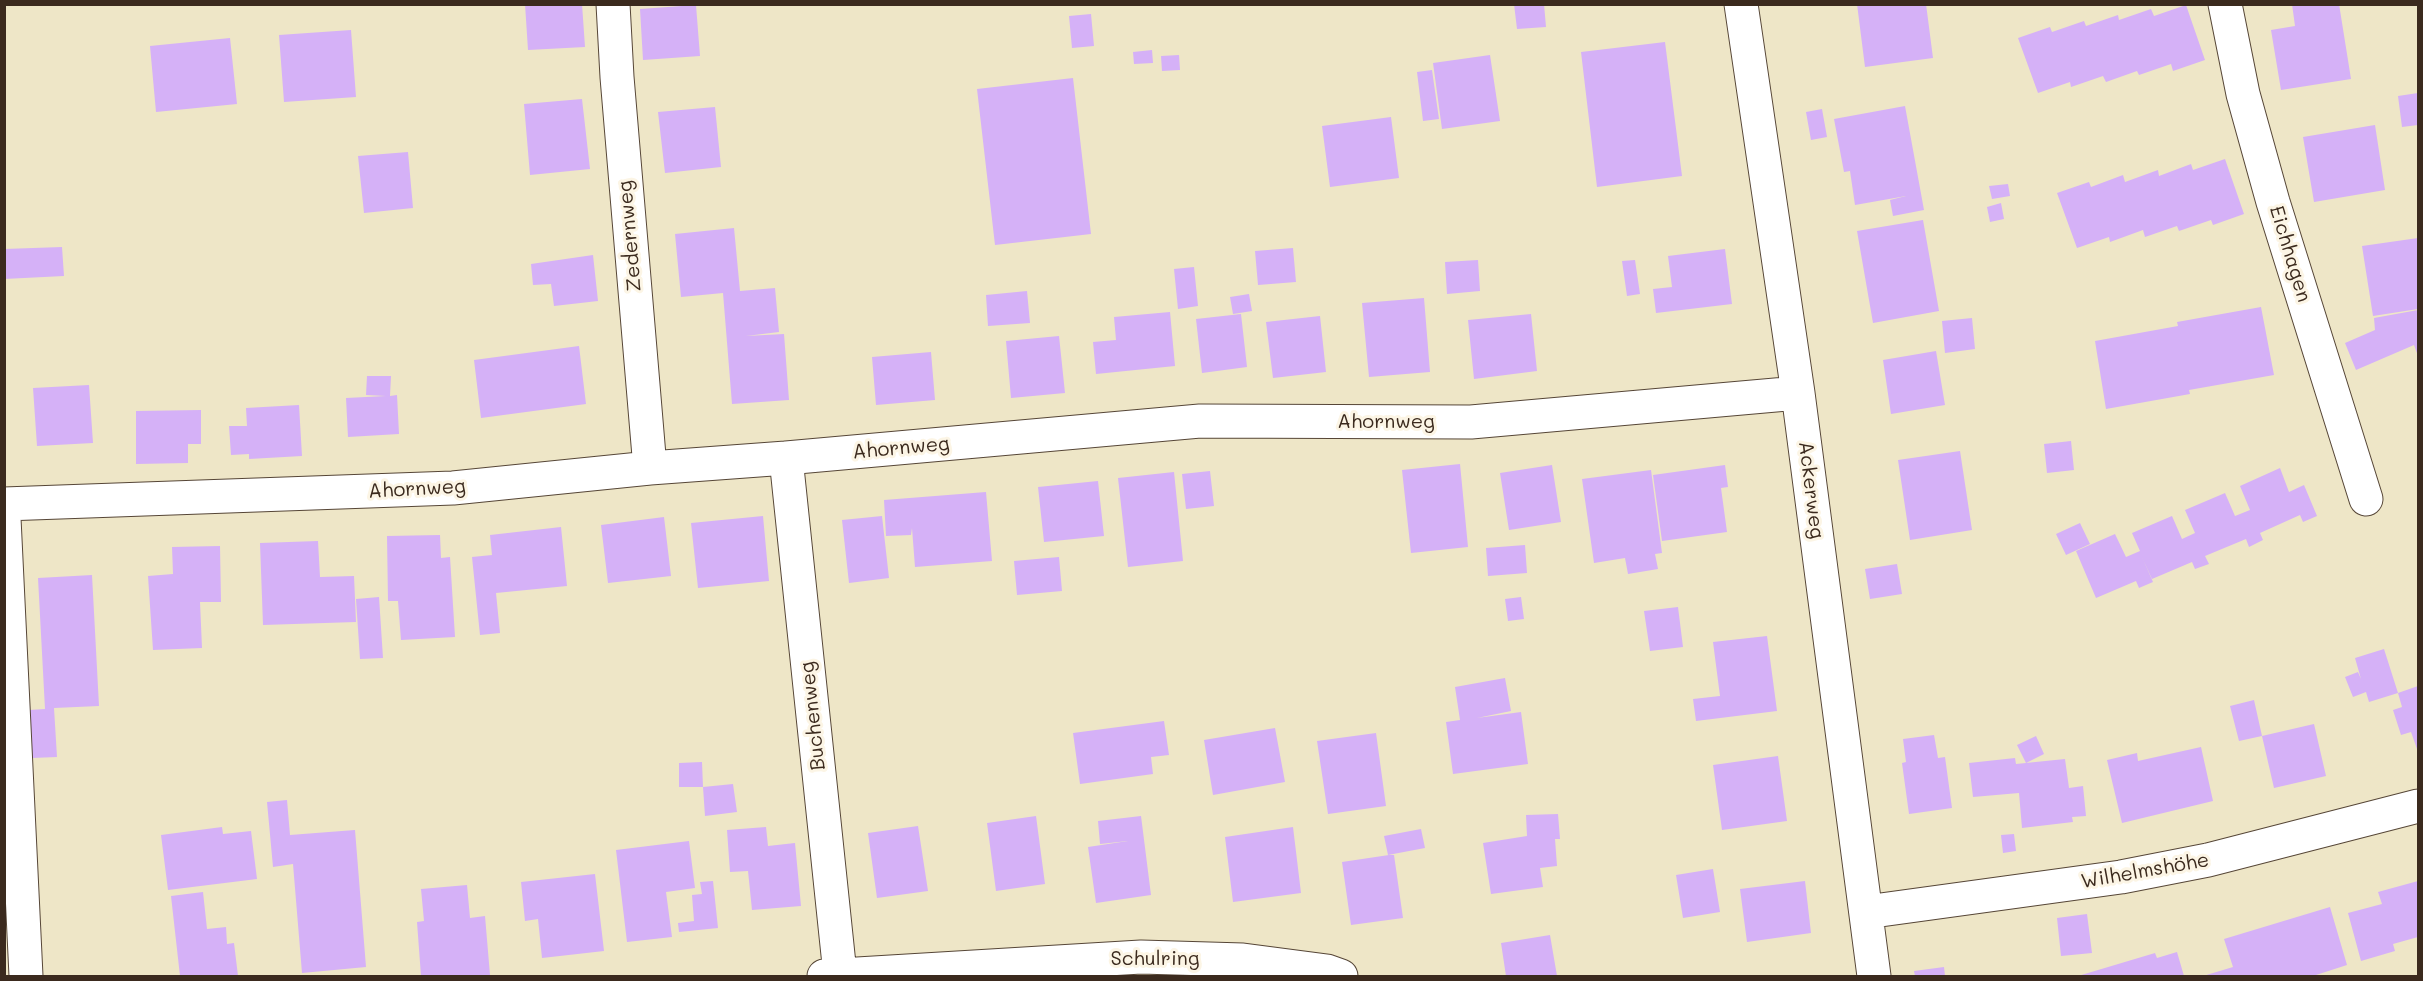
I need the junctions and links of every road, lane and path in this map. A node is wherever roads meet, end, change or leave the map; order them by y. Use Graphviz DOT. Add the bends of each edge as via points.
graph roads {
  1 [pos="613,4"];
  2 [pos="1741,4"];
  3 [pos="2225,4"];
  4 [pos="1798,393"];
  5 [pos="786,458"];
  6 [pos="650,468"];
  7 [pos="2366,499"];
  8 [pos="4,504"];
  9 [pos="4,518"];
  10 [pos="2418,806"];
  11 [pos="1866,912"];
  12 [pos="1033,969"];
  13 [pos="832,975"];
  14 [pos="26,976"];
  15 [pos="1341,976"];
  16 [pos="1874,976"];
  1 -- 6 [label="street, Zedernweg"];
  2 -- 4 [label="street, Ackerweg"];
  3 -- 7 [label="street, Eichhagen" via="2243,94 2273,202"];
  4 -- 5 [label="street, Ahornweg" via="1471,422 1200,421"];
  4 -- 11 [label="street, Ackerweg"];
  5 -- 6 [label="street, Ahornweg"];
  5 -- 13 [label="street, Buchenweg"];
  6 -- 8 [label="street, Ahornweg" via="453,488"];
  9 -- 14 [label="street"];
  10 -- 11 [label="street, Wilhelmshöhe" via="2208,860 2121,877"];
  11 -- 16 [label="street, Ackerweg"];
  12 -- 13 [label="street, Schulring"];
  12 -- 15 [label="street, Schulring" via="1141,957 1243,960"];
}
